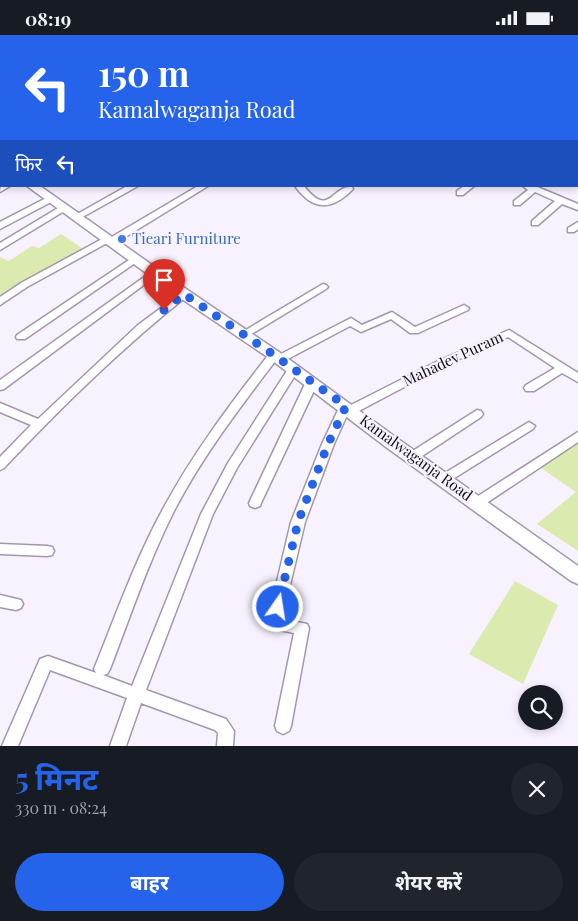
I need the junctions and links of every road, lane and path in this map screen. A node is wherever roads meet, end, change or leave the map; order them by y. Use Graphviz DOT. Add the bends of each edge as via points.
graph roads {
  1 [pos="132,187"];
  2 [pos="202,187"];
  3 [pos="299,187"];
  4 [pos="469,187"];
  5 [pos="557,187"];
  6 [pos="530,188"];
  7 [pos="349,189"];
  8 [pos="41,190"];
  9 [pos="460,193"];
  10 [pos="552,196"];
  11 [pos="561,200"];
  12 [pos="517,203"];
  13 [pos="578,207"];
  14 [pos="63,208"];
  15 [pos="76,217"];
  16 [pos="535,223"];
  17 [pos="0,226"];
  18 [pos="109,241"];
  19 [pos="0,247"];
  20 [pos="135,259"];
  21 [pos="154,273"];
  22 [pos="323,287"];
  23 [pos="184,294"];
  24 [pos="0,302"];
  25 [pos="464,308"];
  26 [pos="244,334"];
  27 [pos="21,337"];
  28 [pos="277,357"];
  29 [pos="562,368"];
  30 [pos="294,369"];
  31 [pos="578,378"];
  32 [pos="312,383"];
  33 [pos="0,386"];
  34 [pos="530,388"];
  35 [pos="0,407"];
  36 [pos="348,408"];
  37 [pos="477,414"];
  38 [pos="40,424"];
  39 [pos="529,426"];
  40 [pos="578,436"];
  41 [pos="412,457"];
  42 [pos="0,465"];
  43 [pos="444,479"];
  44 [pos="255,503"];
  45 [pos="477,503"];
  46 [pos="0,549"];
  47 [pos="47,551"];
  48 [pos="578,576"];
  49 [pos="0,601"];
  50 [pos="16,604"];
  51 [pos="102,669"];
  52 [pos="137,693"];
  53 [pos="283,726"];
  54 [pos="10,746"];
  55 [pos="118,746"];
  56 [pos="225,746"];
  1 -- 15 [label="street"];
  2 -- 18 [label="street"];
  3 -- 7 [label="street" via="312,200 321,203 330,203"];
  4 -- 9 [label="street"];
  5 -- 10 [label="street"];
  6 -- 10 [label="street"];
  6 -- 12 [label="street"];
  8 -- 14 [label="main road, Kamalwaganja Road"];
  8 -- 17 [label="street"];
  10 -- 11 [label="street"];
  11 -- 13 [label="street"];
  11 -- 16 [label="street"];
  14 -- 15 [label="main road, Kamalwaganja Road"];
  14 -- 19 [label="street"];
  15 -- 18 [label="main road, Kamalwaganja Road"];
  18 -- 20 [label="main road, Kamalwaganja Road"];
  18 -- 24 [label="street" via="24,285"];
  20 -- 21 [label="main road, Kamalwaganja Road"];
  20 -- 27 [label="street"];
  21 -- 23 [label="main road, Kamalwaganja Road"];
  21 -- 33 [label="street"];
  22 -- 26 [label="street"];
  23 -- 26 [label="main road, Kamalwaganja Road"];
  23 -- 38 [label="street" via="142,327"];
  25 -- 28 [label="street" via="414,331 392,315 361,329 351,321"];
  26 -- 28 [label="main road, Kamalwaganja Road"];
  28 -- 30 [label="main road, Kamalwaganja Road"];
  28 -- 51 [label="street" via="234,407 182,486 156,534"];
  29 -- 31 [label="street, Mahadev Puram"];
  29 -- 34 [label="street"];
  29 -- 36 [label="street, Mahadev Puram" via="509,333"];
  30 -- 32 [label="main road, Kamalwaganja Road"];
  30 -- 52 [label="street" via="232,466 207,514"];
  32 -- 36 [label="main road, Kamalwaganja Road"];
  32 -- 44 [label="street"];
  35 -- 38 [label="street"];
  36 -- 41 [label="main road, Kamalwaganja Road"];
  36 -- 53 [label="street" via="328,444 298,522 274,624 302,628"];
  37 -- 41 [label="street"];
  38 -- 42 [label="street"];
  39 -- 43 [label="street"];
  40 -- 45 [label="street"];
  41 -- 43 [label="main road, Kamalwaganja Road"];
  43 -- 45 [label="main road, Kamalwaganja Road"];
  45 -- 48 [label="main road, Kamalwaganja Road"];
  46 -- 47 [label="street"];
  49 -- 50 [label="street"];
  52 -- 54 [label="street" via="46,663"];
  52 -- 55 [label="street"];
  52 -- 56 [label="street" via="220,724 226,731"];
}
